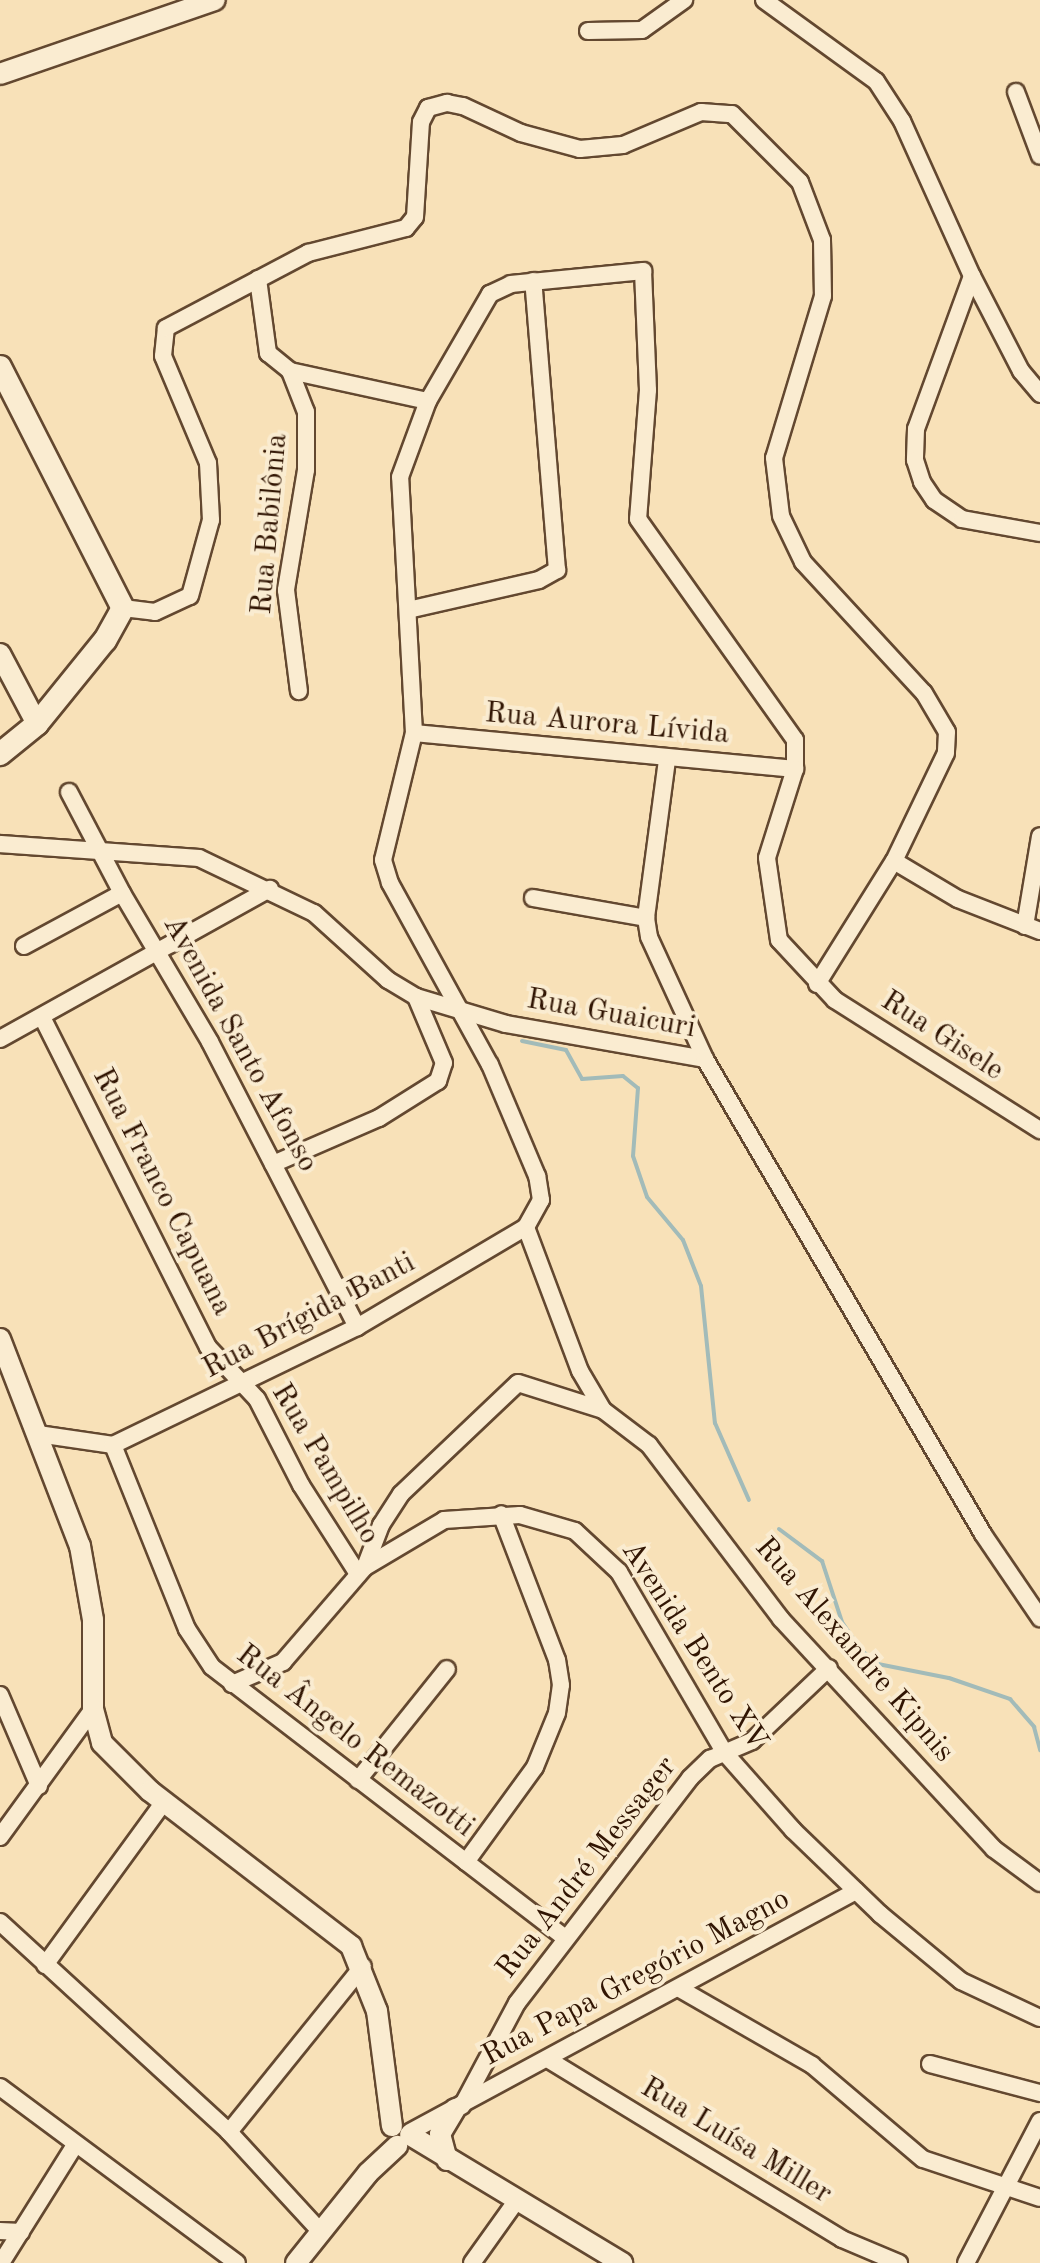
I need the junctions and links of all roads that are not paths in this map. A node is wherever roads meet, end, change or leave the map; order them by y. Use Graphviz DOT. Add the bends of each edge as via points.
graph roads {
  1 [pos="215,0"];
  2 [pos="684,0"];
  3 [pos="764,0"];
  4 [pos="588,31"];
  5 [pos="0,74"];
  6 [pos="1016,92"];
  7 [pos="1040,156"];
  8 [pos="972,276"];
  9 [pos="258,279"];
  10 [pos="533,281"];
  11 [pos="0,367"];
  12 [pos="290,371"];
  13 [pos="1040,394"];
  14 [pos="428,401"];
  15 [pos="1040,533"];
  16 [pos="123,608"];
  17 [pos="408,610"];
  18 [pos="0,654"];
  19 [pos="299,691"];
  20 [pos="37,724"];
  21 [pos="414,733"];
  22 [pos="0,754"];
  23 [pos="667,760"];
  24 [pos="795,769"];
  25 [pos="69,792"];
  26 [pos="1040,836"];
  27 [pos="0,844"];
  28 [pos="100,853"];
  29 [pos="894,861"];
  30 [pos="270,889"];
  31 [pos="122,893"];
  32 [pos="533,898"];
  33 [pos="646,918"];
  34 [pos="1033,928"];
  35 [pos="24,946"];
  36 [pos="158,955"];
  37 [pos="817,984"];
  38 [pos="416,997"];
  39 [pos="465,1015"];
  40 [pos="42,1017"];
  41 [pos="0,1039"];
  42 [pos="705,1059"];
  43 [pos="1040,1130"];
  44 [pos="273,1164"];
  45 [pos="526,1227"];
  46 [pos="357,1327"];
  47 [pos="0,1339"];
  48 [pos="244,1384"];
  49 [pos="603,1410"];
  50 [pos="38,1434"];
  51 [pos="113,1445"];
  52 [pos="501,1514"];
  53 [pos="361,1570"];
  54 [pos="1040,1618"];
  55 [pos="829,1668"];
  56 [pos="447,1669"];
  57 [pos="232,1684"];
  58 [pos="0,1695"];
  59 [pos="93,1709"];
  60 [pos="724,1752"];
  61 [pos="358,1780"];
  62 [pos="39,1786"];
  63 [pos="164,1802"];
  64 [pos="0,1837"];
  65 [pos="466,1862"];
  66 [pos="1038,1883"];
  67 [pos="856,1891"];
  68 [pos="0,1922"];
  69 [pos="565,1938"];
  70 [pos="45,1965"];
  71 [pos="363,1966"];
  72 [pos="680,1989"];
  73 [pos="1040,2018"];
  74 [pos="549,2060"];
  75 [pos="930,2064"];
  76 [pos="0,2087"];
  77 [pos="1040,2093"];
  78 [pos="453,2110"];
  79 [pos="1040,2121"];
  80 [pos="229,2132"];
  81 [pos="401,2134"];
  82 [pos="75,2145"];
  83 [pos="447,2160"];
  84 [pos="1005,2186"];
  85 [pos="1040,2198"];
  86 [pos="517,2200"];
  87 [pos="0,2231"];
  88 [pos="21,2232"];
  89 [pos="321,2232"];
  90 [pos="1,2263"];
  91 [pos="237,2263"];
  92 [pos="296,2263"];
  93 [pos="472,2263"];
  94 [pos="622,2263"];
  95 [pos="899,2263"];
  96 [pos="966,2263"];
  1 -- 5 [label="street"];
  2 -- 4 [label="street" via="642,30"];
  3 -- 8 [label="street" via="876,81 902,121"];
  6 -- 7 [label="street"];
  8 -- 13 [label="street" via="1021,371"];
  8 -- 15 [label="street" via="916,429 915,460 922,482 947,511 984,527"];
  9 -- 12 [label="street, Rua Babilônia" via="268,353"];
  9 -- 16 [label="street" via="174,321 161,335 163,356 208,463 213,505 190,596 155,612"];
  9 -- 29 [label="street" via="308,253 411,224 417,205 421,122 436,104 463,106 521,133 580,149 623,145 701,112 718,110 741,119 800,182 822,240 823,296 774,458 781,516 803,562 924,693 947,732 946,753"];
  10 -- 14 [label="street" via="499,289 485,300"];
  10 -- 17 [label="street" via="558,552 551,576"];
  10 -- 24 [label="street" via="643,271 648,390 638,519 782,715 795,740"];
  11 -- 16 [label="main road"];
  12 -- 14 [label="street"];
  12 -- 19 [label="street, Rua Babilônia" via="306,412 307,435 286,590"];
  14 -- 17 [label="street" via="400,477"];
  16 -- 20 [label="main road" via="105,640"];
  17 -- 21 [label="street"];
  18 -- 20 [label="street"];
  20 -- 22 [label="main road"];
  21 -- 23 [label="street, Rua Aurora Lívida"];
  21 -- 39 [label="street" via="385,871"];
  23 -- 24 [label="street, Rua Aurora Lívida"];
  23 -- 33 [label="street"];
  24 -- 37 [label="street, Rua Gisele" via="769,846 768,890 779,940"];
  25 -- 28 [label="street, Avenida Santo Afonso"];
  26 -- 34 [label="street"];
  27 -- 28 [label="street, Rua Guaicuri"];
  28 -- 30 [label="street, Rua Guaicuri" via="199,858"];
  28 -- 31 [label="street, Avenida Santo Afonso"];
  29 -- 34 [label="street" via="958,899"];
  29 -- 37 [label="street"];
  30 -- 36 [label="street"];
  30 -- 38 [label="street, Rua Guaicuri" via="324,920 378,972"];
  31 -- 35 [label="street"];
  31 -- 36 [label="street, Avenida Santo Afonso"];
  32 -- 33 [label="street"];
  33 -- 42 [label="street" via="649,937"];
  36 -- 40 [label="street"];
  36 -- 44 [label="street, Avenida Santo Afonso"];
  37 -- 43 [label="street, Rua Gisele" via="927,1061"];
  38 -- 39 [label="street, Rua Guaicuri"];
  38 -- 44 [label="street" via="444,1063 438,1081 379,1118"];
  39 -- 42 [label="street, Rua Guaicuri"];
  39 -- 45 [label="street" via="542,1191"];
  40 -- 41 [label="street"];
  40 -- 48 [label="street, Rua Franco Capuana" via="208,1347"];
  42 -- 54 [label="street, Rua Guaicuri" via="983,1534"];
  44 -- 46 [label="street, Avenida Santo Afonso"];
  45 -- 46 [label="street, Rua Brígida Banti"];
  45 -- 49 [label="street" via="580,1371"];
  46 -- 48 [label="street, Rua Brígida Banti"];
  47 -- 50 [label="street"];
  48 -- 51 [label="street, Rua Brígida Banti"];
  48 -- 53 [label="street, Rua Pampilho"];
  49 -- 53 [label="street, Rua Alexandre Kipnis" via="518,1383 401,1494"];
  49 -- 55 [label="street, Rua Alexandre Kipnis" via="649,1445 688,1491 758,1594"];
  50 -- 51 [label="street"];
  50 -- 59 [label="street" via="73,1523 87,1577"];
  51 -- 57 [label="street, Rua Ângelo Remazotti" via="187,1629 212,1667"];
  52 -- 53 [label="street, Avenida Bento XV" via="444,1520"];
  52 -- 60 [label="street, Avenida Bento XV" via="575,1531 607,1556"];
  52 -- 65 [label="street" via="544,1622 561,1685 557,1713 535,1767"];
  53 -- 57 [label="street, Avenida Bento XV" via="283,1662"];
  55 -- 60 [label="street, Rua André Messager" via="752,1741"];
  55 -- 66 [label="street, Rua Alexandre Kipnis" via="994,1849"];
  56 -- 61 [label="street"];
  57 -- 61 [label="street, Rua Ângelo Remazotti"];
  58 -- 62 [label="street"];
  59 -- 62 [label="street"];
  59 -- 63 [label="street" via="109,1755"];
  60 -- 67 [label="street, Avenida Bento XV"];
  60 -- 69 [label="street, Rua André Messager" via="690,1778"];
  61 -- 65 [label="street, Rua Ângelo Remazotti"];
  62 -- 64 [label="street"];
  63 -- 70 [label="street"];
  63 -- 71 [label="street" via="337,1930"];
  65 -- 69 [label="street, Rua Ângelo Remazotti"];
  67 -- 72 [label="street, Rua Papa Gregório Magno"];
  67 -- 73 [label="street, Avenida Bento XV" via="970,1987"];
  68 -- 70 [label="street"];
  69 -- 78 [label="street, Rua André Messager" via="517,2003"];
  70 -- 80 [label="street"];
  71 -- 80 [label="street"];
  71 -- 81 [label="street"];
  72 -- 74 [label="street, Rua Papa Gregório Magno"];
  72 -- 84 [label="street" via="812,2065 923,2159"];
  74 -- 78 [label="street, Rua Papa Gregório Magno"];
  74 -- 95 [label="street, Rua Luísa Miller" via="818,2224"];
  75 -- 77 [label="street"];
  76 -- 82 [label="street"];
  78 -- 81 [label="street, Rua Papa Gregório Magno"];
  78 -- 83 [label="street" via="440,2134"];
  79 -- 84 [label="street"];
  80 -- 89 [label="street"];
  81 -- 83 [label="street"];
  81 -- 89 [label="street"];
  82 -- 88 [label="street"];
  82 -- 91 [label="street"];
  83 -- 86 [label="street"];
  84 -- 85 [label="street"];
  84 -- 96 [label="street"];
  86 -- 93 [label="street"];
  86 -- 94 [label="street"];
  87 -- 88 [label="street"];
  88 -- 90 [label="street"];
  89 -- 92 [label="street"];
}
